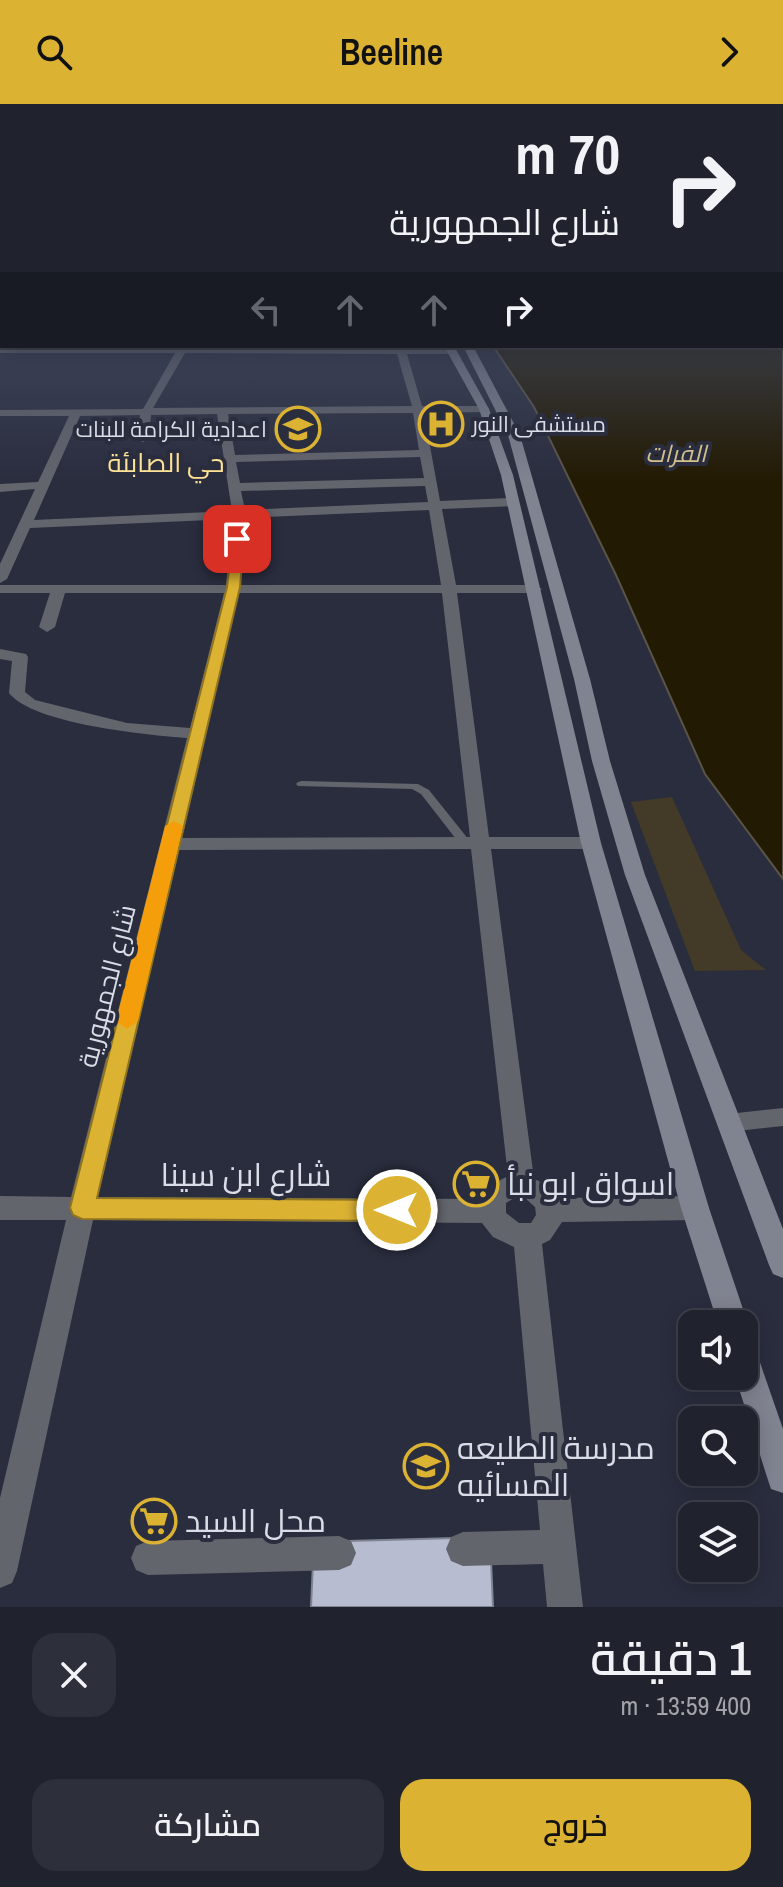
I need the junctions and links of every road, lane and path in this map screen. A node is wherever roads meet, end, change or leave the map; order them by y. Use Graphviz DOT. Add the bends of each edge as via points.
graph roads {
  1 [pos="183,348"];
  2 [pos="401,348"];
  3 [pos="457,348"];
  4 [pos="0,350"];
  5 [pos="484,409"];
  6 [pos="418,410"];
  7 [pos="222,411"];
  8 [pos="146,412"];
  9 [pos="0,413"];
  10 [pos="76,413"];
  11 [pos="143,439"];
  12 [pos="424,453"];
  13 [pos="232,459"];
  14 [pos="429,482"];
  15 [pos="43,485"];
  16 [pos="237,487"];
  17 [pos="0,488"];
  18 [pos="513,502"];
  19 [pos="433,506"];
  20 [pos="239,515"];
  21 [pos="26,524"];
  22 [pos="524,545"];
  23 [pos="545,546"];
  24 [pos="0,579"];
  25 [pos="233,587"];
  26 [pos="449,587"];
  27 [pos="59,588"];
  28 [pos="0,589"];
  29 [pos="535,589"];
  30 [pos="47,627"];
  31 [pos="0,654"];
  32 [pos="197,734"];
  33 [pos="302,784"];
  34 [pos="591,843"];
  35 [pos="170,844"];
  36 [pos="473,845"];
  37 [pos="783,1117"];
  38 [pos="728,1123"];
  39 [pos="522,1186"];
  40 [pos="0,1208"];
  41 [pos="82,1208"];
  42 [pos="695,1208"];
  43 [pos="551,1210"];
  44 [pos="491,1211"];
  45 [pos="527,1237"];
  46 [pos="783,1265"];
  47 [pos="728,1310"];
  48 [pos="755,1390"];
  49 [pos="782,1473"];
  50 [pos="559,1547"];
  51 [pos="433,1550"];
  52 [pos="369,1552"];
  53 [pos="148,1558"];
  54 [pos="0,1571"];
  55 [pos="565,1607"];
  1 -- 2 [label="street"];
  1 -- 4 [label="street"];
  1 -- 8 [label="street"];
  2 -- 3 [label="street"];
  2 -- 6 [label="street"];
  3 -- 5 [label="main road"];
  3 -- 23 [label="main road" via="514,435"];
  5 -- 6 [label="street"];
  5 -- 18 [label="main road"];
  6 -- 7 [label="street"];
  6 -- 12 [label="street"];
  7 -- 8 [label="street"];
  7 -- 13 [label="street, شارع الجمهورية"];
  8 -- 10 [label="street"];
  8 -- 11 [label="street"];
  9 -- 10 [label="street"];
  10 -- 15 [label="street"];
  12 -- 13 [label="street"];
  12 -- 14 [label="street"];
  13 -- 16 [label="street, شارع الجمهورية"];
  14 -- 16 [label="street"];
  14 -- 19 [label="street"];
  15 -- 17 [label="street"];
  15 -- 21 [label="street"];
  16 -- 20 [label="street, شارع الجمهورية"];
  18 -- 19 [label="street"];
  18 -- 22 [label="main road"];
  19 -- 20 [label="street"];
  19 -- 26 [label="street"];
  20 -- 21 [label="street"];
  20 -- 25 [label="street, شارع الجمهورية"];
  21 -- 24 [label="street"];
  22 -- 23 [label="main road"];
  22 -- 29 [label="main road"];
  23 -- 38 [label="main road" via="635,875"];
  25 -- 26 [label="street"];
  25 -- 27 [label="street"];
  25 -- 32 [label="street, شارع الجمهورية"];
  26 -- 29 [label="street"];
  26 -- 36 [label="street"];
  27 -- 28 [label="street"];
  27 -- 30 [label="street"];
  29 -- 34 [label="main road"];
  31 -- 32 [label="street" via="20,657 17,693 29,704 127,728"];
  32 -- 35 [label="street, شارع الجمهورية"];
  33 -- 36 [label="lane" via="414,786"];
  34 -- 36 [label="street"];
  34 -- 42 [label="main road"];
  35 -- 36 [label="street"];
  35 -- 41 [label="street, شارع الجمهورية"];
  36 -- 39 [label="street"];
  37 -- 38 [label="street"];
  38 -- 46 [label="main road"];
  39 -- 43 [label="street" via="541,1193"];
  39 -- 44 [label="street" via="496,1195"];
  40 -- 41 [label="street, شارع ابن سينا"];
  41 -- 44 [label="street, شارع ابن سينا"];
  41 -- 54 [label="street, شارع الجمهورية"];
  42 -- 43 [label="street"];
  42 -- 47 [label="main road"];
  43 -- 45 [label="street" via="543,1230"];
  44 -- 45 [label="street" via="507,1233"];
  45 -- 50 [label="street"];
  48 -- 49 [label="main road"];
  50 -- 51 [label="street"];
  50 -- 55 [label="street"];
  52 -- 53 [label="street"];
}
